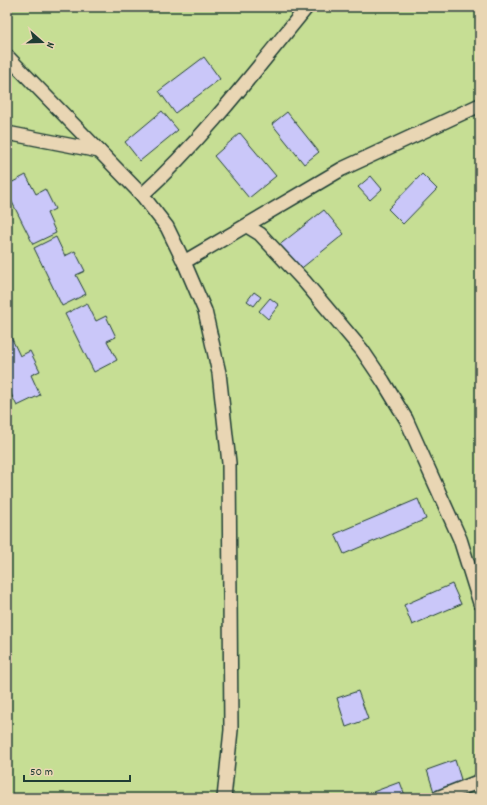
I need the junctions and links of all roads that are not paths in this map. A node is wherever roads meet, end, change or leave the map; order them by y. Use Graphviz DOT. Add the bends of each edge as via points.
graph roads {
  1 [pos="307,7"];
  2 [pos="7,56"];
  3 [pos="480,105"];
  4 [pos="7,133"];
  5 [pos="99,151"];
  6 [pos="142,196"];
  7 [pos="247,226"];
  8 [pos="184,262"];
  9 [pos="480,603"];
  10 [pos="480,781"];
  11 [pos="224,798"];
  12 [pos="437,798"];
  1 -- 6 [label="street" via="237,93 169,170"];
  2 -- 5 [label="street"];
  3 -- 7 [label="street" via="342,169"];
  4 -- 5 [label="street"];
  5 -- 6 [label="street"];
  6 -- 8 [label="street" via="167,227"];
  7 -- 8 [label="street"];
  7 -- 9 [label="street" via="260,234 304,281 362,350 387,387 406,419 460,538"];
  8 -- 11 [label="street" via="205,311 219,373 229,463 231,730"];
  10 -- 12 [label="street"];
}
